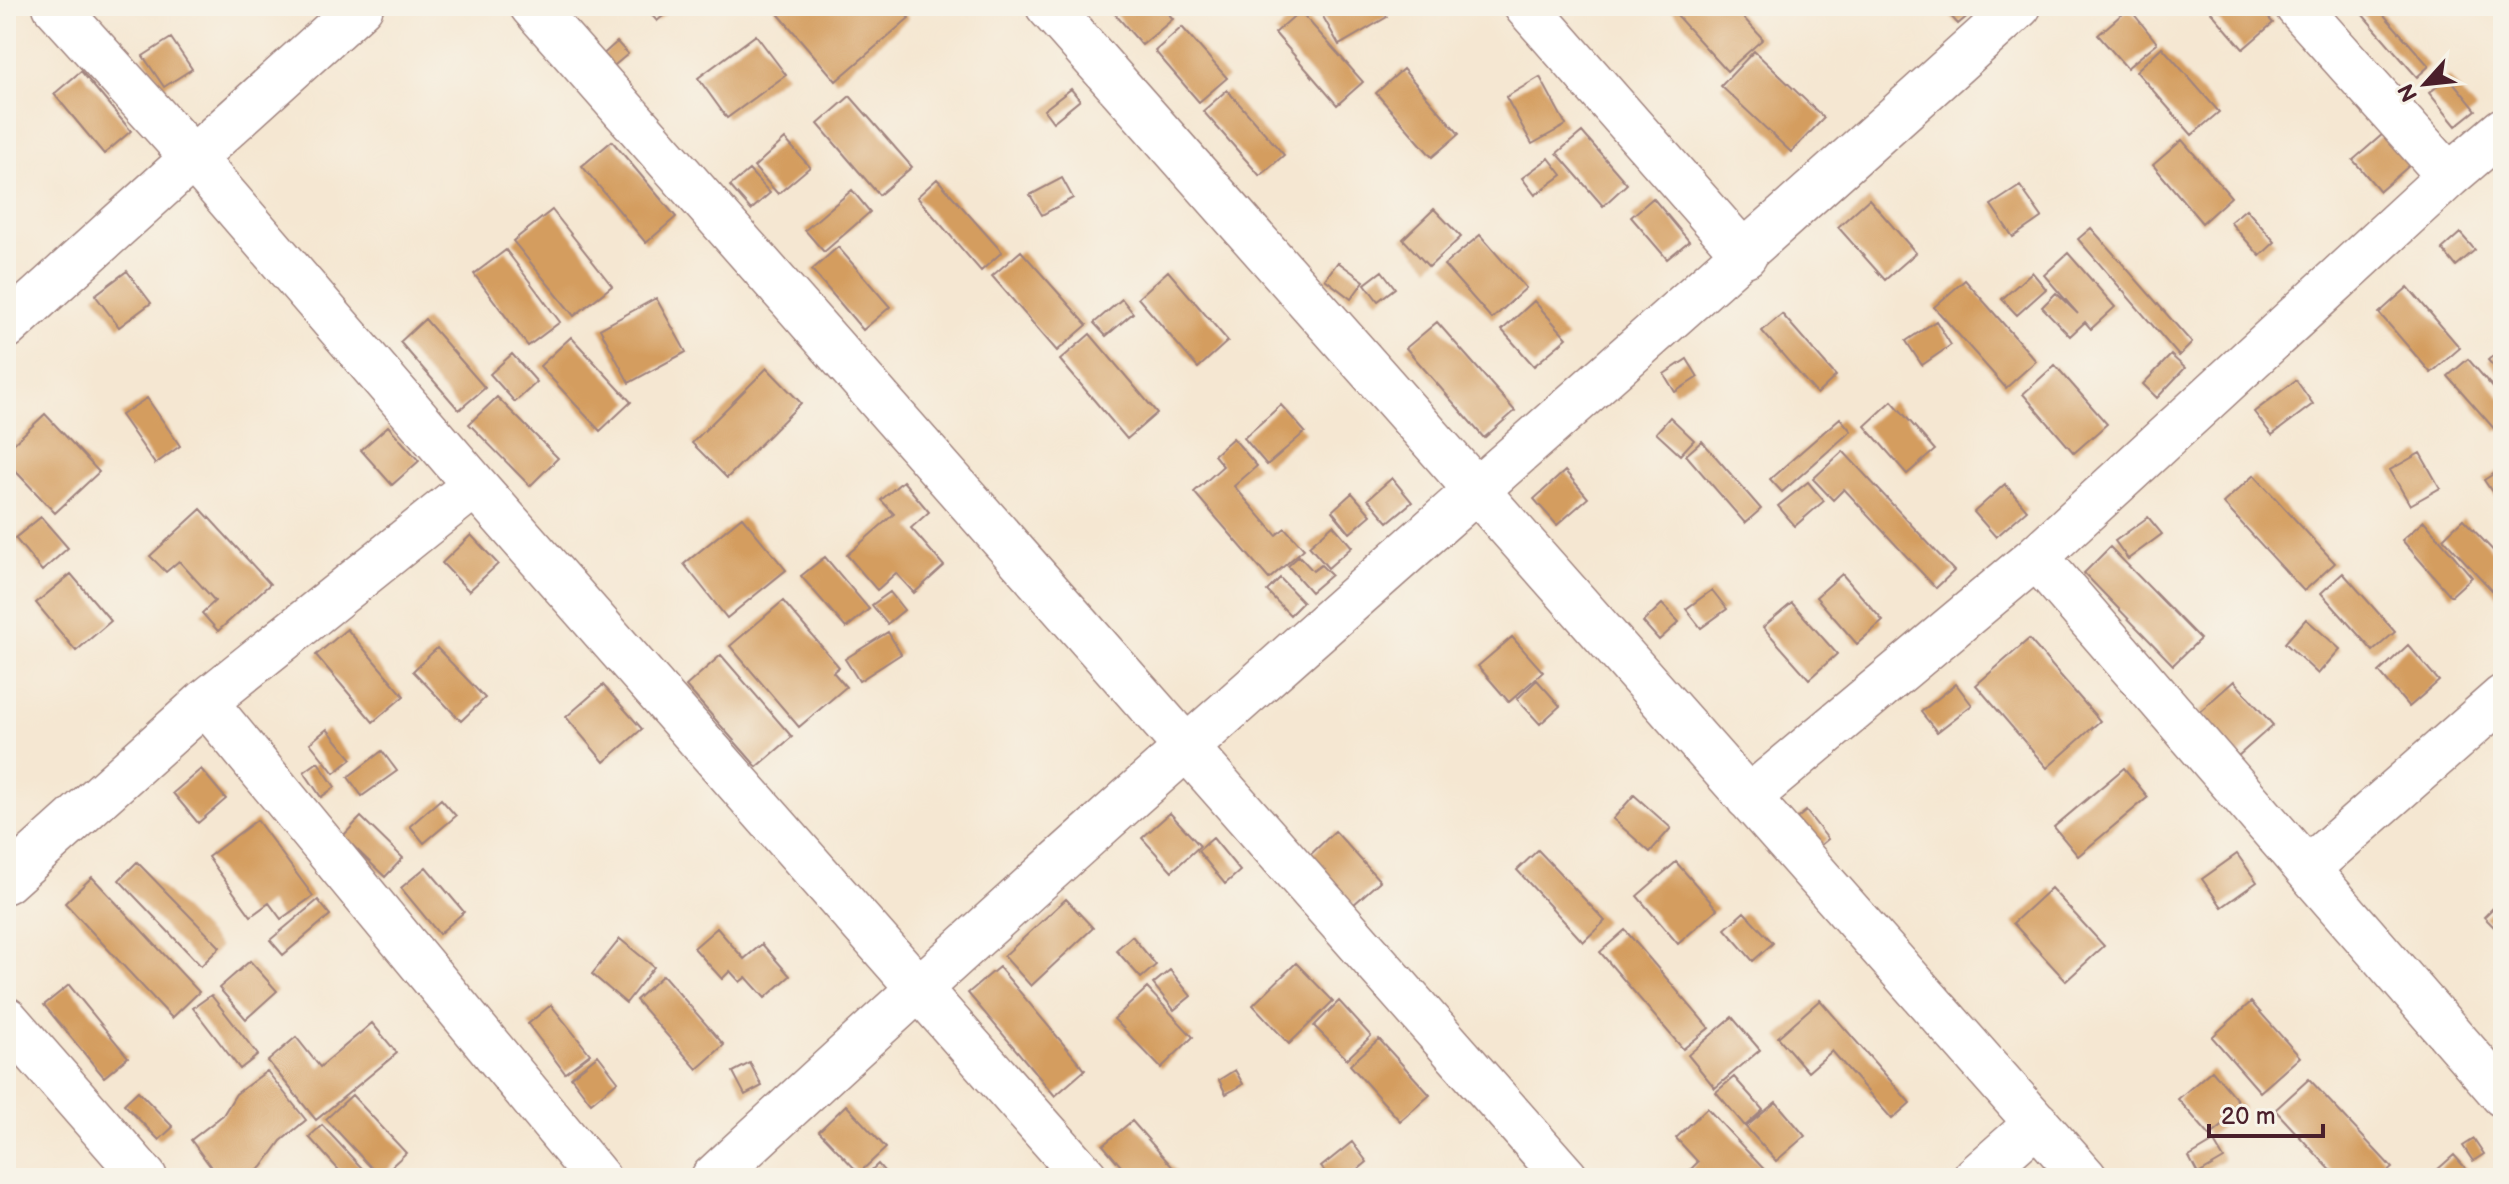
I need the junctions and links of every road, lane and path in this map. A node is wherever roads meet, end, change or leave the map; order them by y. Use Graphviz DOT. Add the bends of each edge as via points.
graph roads {
  1 [pos="55,6"];
  2 [pos="361,6"];
  3 [pos="532,6"];
  4 [pos="1048,6"];
  5 [pos="1526,6"];
  6 [pos="2019,6"];
  7 [pos="2297,6"];
  8 [pos="2503,130"];
  9 [pos="193,158"];
  10 [pos="2449,176"];
  11 [pos="1745,255"];
  12 [pos="6,327"];
  13 [pos="475,485"];
  14 [pos="1476,489"];
  15 [pos="2036,557"];
  16 [pos="2503,697"];
  17 [pos="205,702"];
  18 [pos="1186,746"];
  19 [pos="1748,798"];
  20 [pos="2307,869"];
  21 [pos="6,881"];
  22 [pos="918,987"];
  23 [pos="6,1019"];
  24 [pos="2503,1095"];
  25 [pos="2037,1123"];
  26 [pos="145,1178"];
  27 [pos="598,1178"];
  28 [pos="713,1178"];
  29 [pos="1086,1178"];
  30 [pos="1566,1178"];
  31 [pos="1975,1178"];
  32 [pos="2085,1178"];
  1 -- 9 [label="street"];
  2 -- 9 [label="street"];
  3 -- 18 [label="street"];
  4 -- 14 [label="street"];
  5 -- 11 [label="street"];
  6 -- 11 [label="street"];
  7 -- 10 [label="street"];
  8 -- 10 [label="street"];
  9 -- 12 [label="street"];
  9 -- 13 [label="street"];
  10 -- 15 [label="street"];
  11 -- 14 [label="street"];
  13 -- 17 [label="street"];
  13 -- 22 [label="street"];
  14 -- 18 [label="street"];
  14 -- 19 [label="street"];
  15 -- 19 [label="street"];
  15 -- 20 [label="street"];
  16 -- 20 [label="street"];
  17 -- 21 [label="street"];
  17 -- 27 [label="street"];
  18 -- 22 [label="street"];
  18 -- 30 [label="street"];
  19 -- 25 [label="street"];
  20 -- 24 [label="street"];
  22 -- 28 [label="street"];
  22 -- 29 [label="street"];
  23 -- 26 [label="street"];
  25 -- 31 [label="street"];
  25 -- 32 [label="street"];
}
